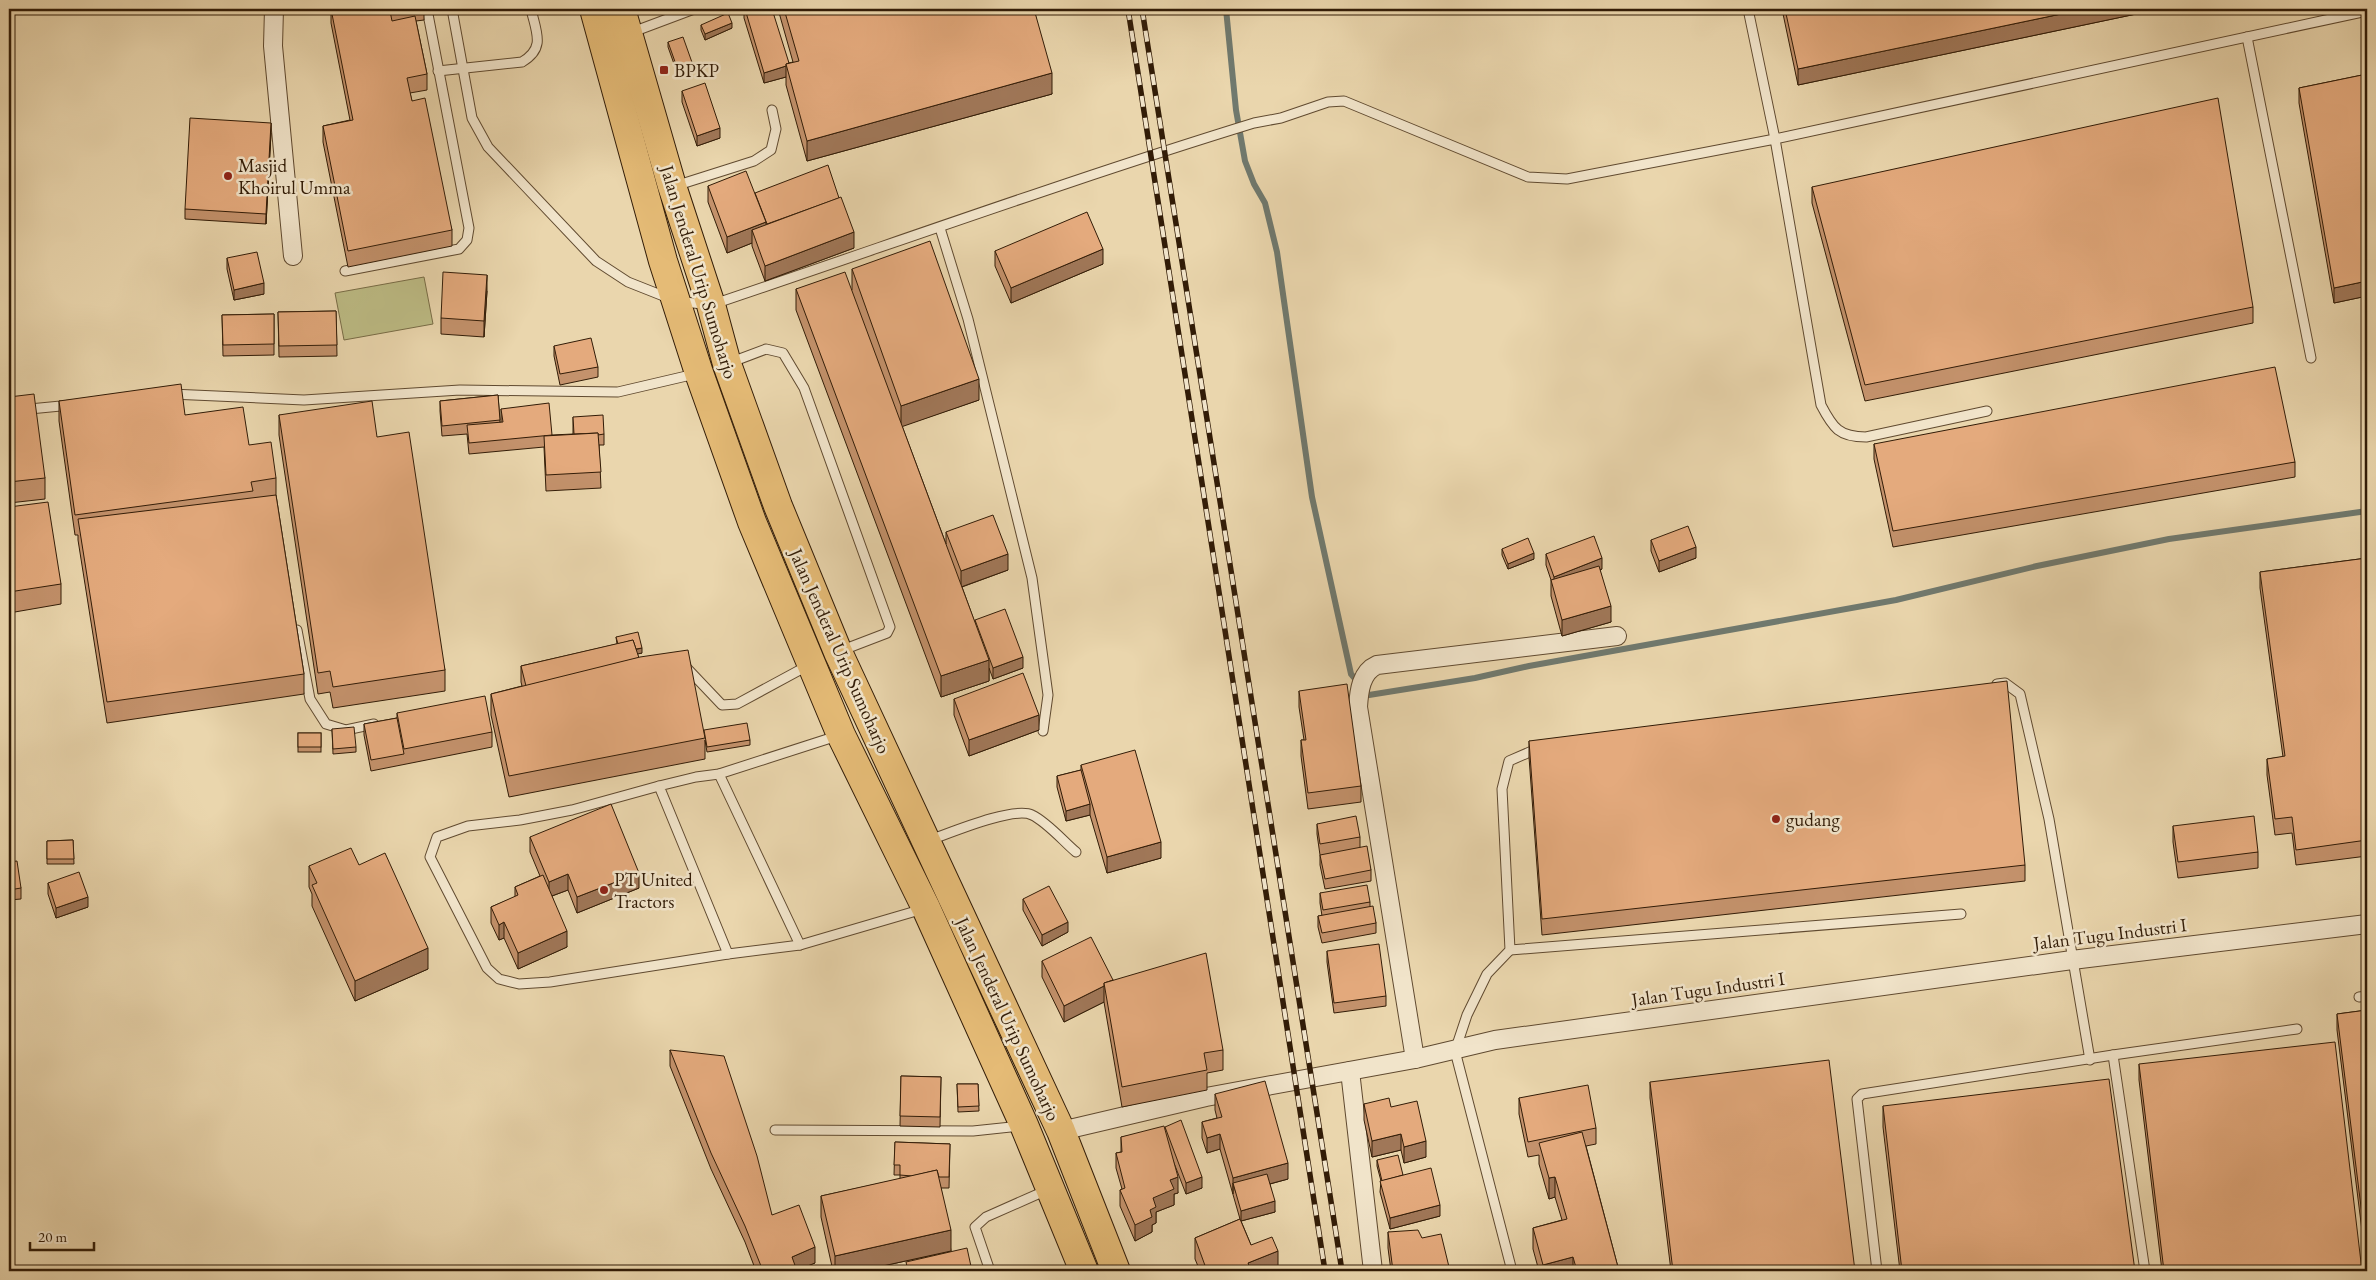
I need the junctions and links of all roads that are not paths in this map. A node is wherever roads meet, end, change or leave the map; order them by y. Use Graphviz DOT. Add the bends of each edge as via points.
graph roads {
  1 [pos="274,9"];
  2 [pos="427,9"];
  3 [pos="452,9"];
  4 [pos="531,9"];
  5 [pos="594,9"];
  6 [pos="694,9"];
  7 [pos="1748,9"];
  8 [pos="2367,11"];
  9 [pos="624,21"];
  10 [pos="2247,37"];
  11 [pos="464,68"];
  12 [pos="438,71"];
  13 [pos="772,110"];
  14 [pos="1775,139"];
  15 [pos="672,186"];
  16 [pos="940,228"];
  17 [pos="293,256"];
  18 [pos="345,271"];
  19 [pos="676,301"];
  20 [pos="711,305"];
  21 [pos="2311,358"];
  22 [pos="713,368"];
  23 [pos="163,395"];
  24 [pos="76,404"];
  25 [pos="9,411"];
  26 [pos="1987,411"];
  27 [pos="297,630"];
  28 [pos="1617,636"];
  29 [pos="838,652"];
  30 [pos="676,663"];
  31 [pos="812,663"];
  32 [pos="1986,686"];
  33 [pos="384,723"];
  34 [pos="1043,731"];
  35 [pos="841,735"];
  36 [pos="1551,748"];
  37 [pos="719,774"];
  38 [pos="659,786"];
  39 [pos="925,842"];
  40 [pos="1076,852"];
  41 [pos="926,908"];
  42 [pos="1960,914"];
  43 [pos="2367,924"];
  44 [pos="800,945"];
  45 [pos="1510,950"];
  46 [pos="728,954"];
  47 [pos="2072,960"];
  48 [pos="2297,1029"];
  49 [pos="1455,1051"];
  50 [pos="2113,1055"];
  51 [pos="1415,1060"];
  52 [pos="2090,1060"];
  53 [pos="1350,1071"];
  54 [pos="1024,1125"];
  55 [pos="775,1130"];
  56 [pos="1061,1131"];
  57 [pos="1051,1188"];
  58 [pos="990,1271"];
  59 [pos="1084,1271"];
  60 [pos="1116,1271"];
  61 [pos="1373,1271"];
  62 [pos="1512,1271"];
  63 [pos="1877,1271"];
  64 [pos="2145,1271"];
  1 -- 17 [label="street" via="273,46"];
  2 -- 12 [label="lane"];
  3 -- 11 [label="lane"];
  4 -- 11 [label="lane" via="537,47 533,56 522,62"];
  5 -- 19 [label="highway, Jalan Jenderal Urip Sumoharjo"];
  6 -- 9 [label="lane"];
  7 -- 14 [label="lane"];
  8 -- 10 [label="lane"];
  9 -- 15 [label="highway, Jalan Jenderal Urip Sumoharjo"];
  10 -- 14 [label="lane"];
  10 -- 21 [label="lane"];
  11 -- 12 [label="lane"];
  11 -- 19 [label="lane" via="472,118 488,147 596,261 628,282"];
  12 -- 18 [label="lane" via="468,228 467,240 459,248"];
  13 -- 15 [label="lane" via="776,129 771,150 754,161"];
  14 -- 16 [label="lane" via="1567,179 1528,177 1344,101 1328,102 1094,173"];
  14 -- 26 [label="lane" via="1821,405 1830,422 1839,432 1851,437 1866,437"];
  15 -- 20 [label="highway, Jalan Jenderal Urip Sumoharjo"];
  16 -- 20 [label="lane"];
  16 -- 34 [label="lane" via="968,318 1032,578 1048,695"];
  19 -- 20 [label="lane"];
  19 -- 22 [label="highway, Jalan Jenderal Urip Sumoharjo"];
  20 -- 22 [label="highway, Jalan Jenderal Urip Sumoharjo"];
  22 -- 23 [label="lane" via="618,392 460,390 304,400"];
  22 -- 29 [label="highway, Jalan Jenderal Urip Sumoharjo" via="778,506"];
  22 -- 29 [label="lane" via="766,349 783,353 804,388 890,627 887,633"];
  22 -- 31 [label="highway, Jalan Jenderal Urip Sumoharjo" via="752,522"];
  24 -- 25 [label="lane"];
  27 -- 33 [label="lane" via="310,699 326,724 346,730"];
  28 -- 51 [label="street" via="1377,665 1365,674 1359,696 1360,717"];
  29 -- 39 [label="highway, Jalan Jenderal Urip Sumoharjo"];
  30 -- 31 [label="lane" via="682,663 722,705 737,704"];
  31 -- 35 [label="highway, Jalan Jenderal Urip Sumoharjo"];
  32 -- 47 [label="lane" via="2005,683 2020,694 2048,819"];
  35 -- 37 [label="lane"];
  35 -- 41 [label="highway, Jalan Jenderal Urip Sumoharjo"];
  36 -- 45 [label="lane" via="1532,751 1509,761 1502,789"];
  37 -- 38 [label="lane"];
  37 -- 44 [label="lane"];
  38 -- 46 [label="lane"];
  38 -- 46 [label="lane" via="572,810 468,826 437,837 430,857 487,968 499,979 520,984 550,982"];
  39 -- 40 [label="lane" via="998,817 1025,812"];
  39 -- 56 [label="highway, Jalan Jenderal Urip Sumoharjo"];
  41 -- 44 [label="lane"];
  41 -- 54 [label="highway, Jalan Jenderal Urip Sumoharjo"];
  42 -- 45 [label="lane"];
  43 -- 47 [label="street, Jalan Tugu Industri I"];
  44 -- 46 [label="lane"];
  45 -- 49 [label="lane" via="1487,974 1467,1015"];
  47 -- 49 [label="street, Jalan Tugu Industri I" via="1495,1040"];
  47 -- 52 [label="lane"];
  48 -- 50 [label="lane"];
  49 -- 51 [label="street, Jalan Tugu Industri I"];
  49 -- 62 [label="lane"];
  50 -- 52 [label="lane"];
  50 -- 64 [label="lane"];
  51 -- 53 [label="street, Jalan Tugu Industri I"];
  52 -- 63 [label="lane" via="1862,1094 1857,1099"];
  53 -- 56 [label="street, Jalan Tugu Industri I" via="1206,1097"];
  53 -- 61 [label="street"];
  54 -- 55 [label="lane" via="973,1131"];
  54 -- 57 [label="highway, Jalan Jenderal Urip Sumoharjo"];
  56 -- 60 [label="highway, Jalan Jenderal Urip Sumoharjo"];
  57 -- 58 [label="lane" via="986,1217 976,1228"];
  57 -- 59 [label="highway, Jalan Jenderal Urip Sumoharjo"];
}
